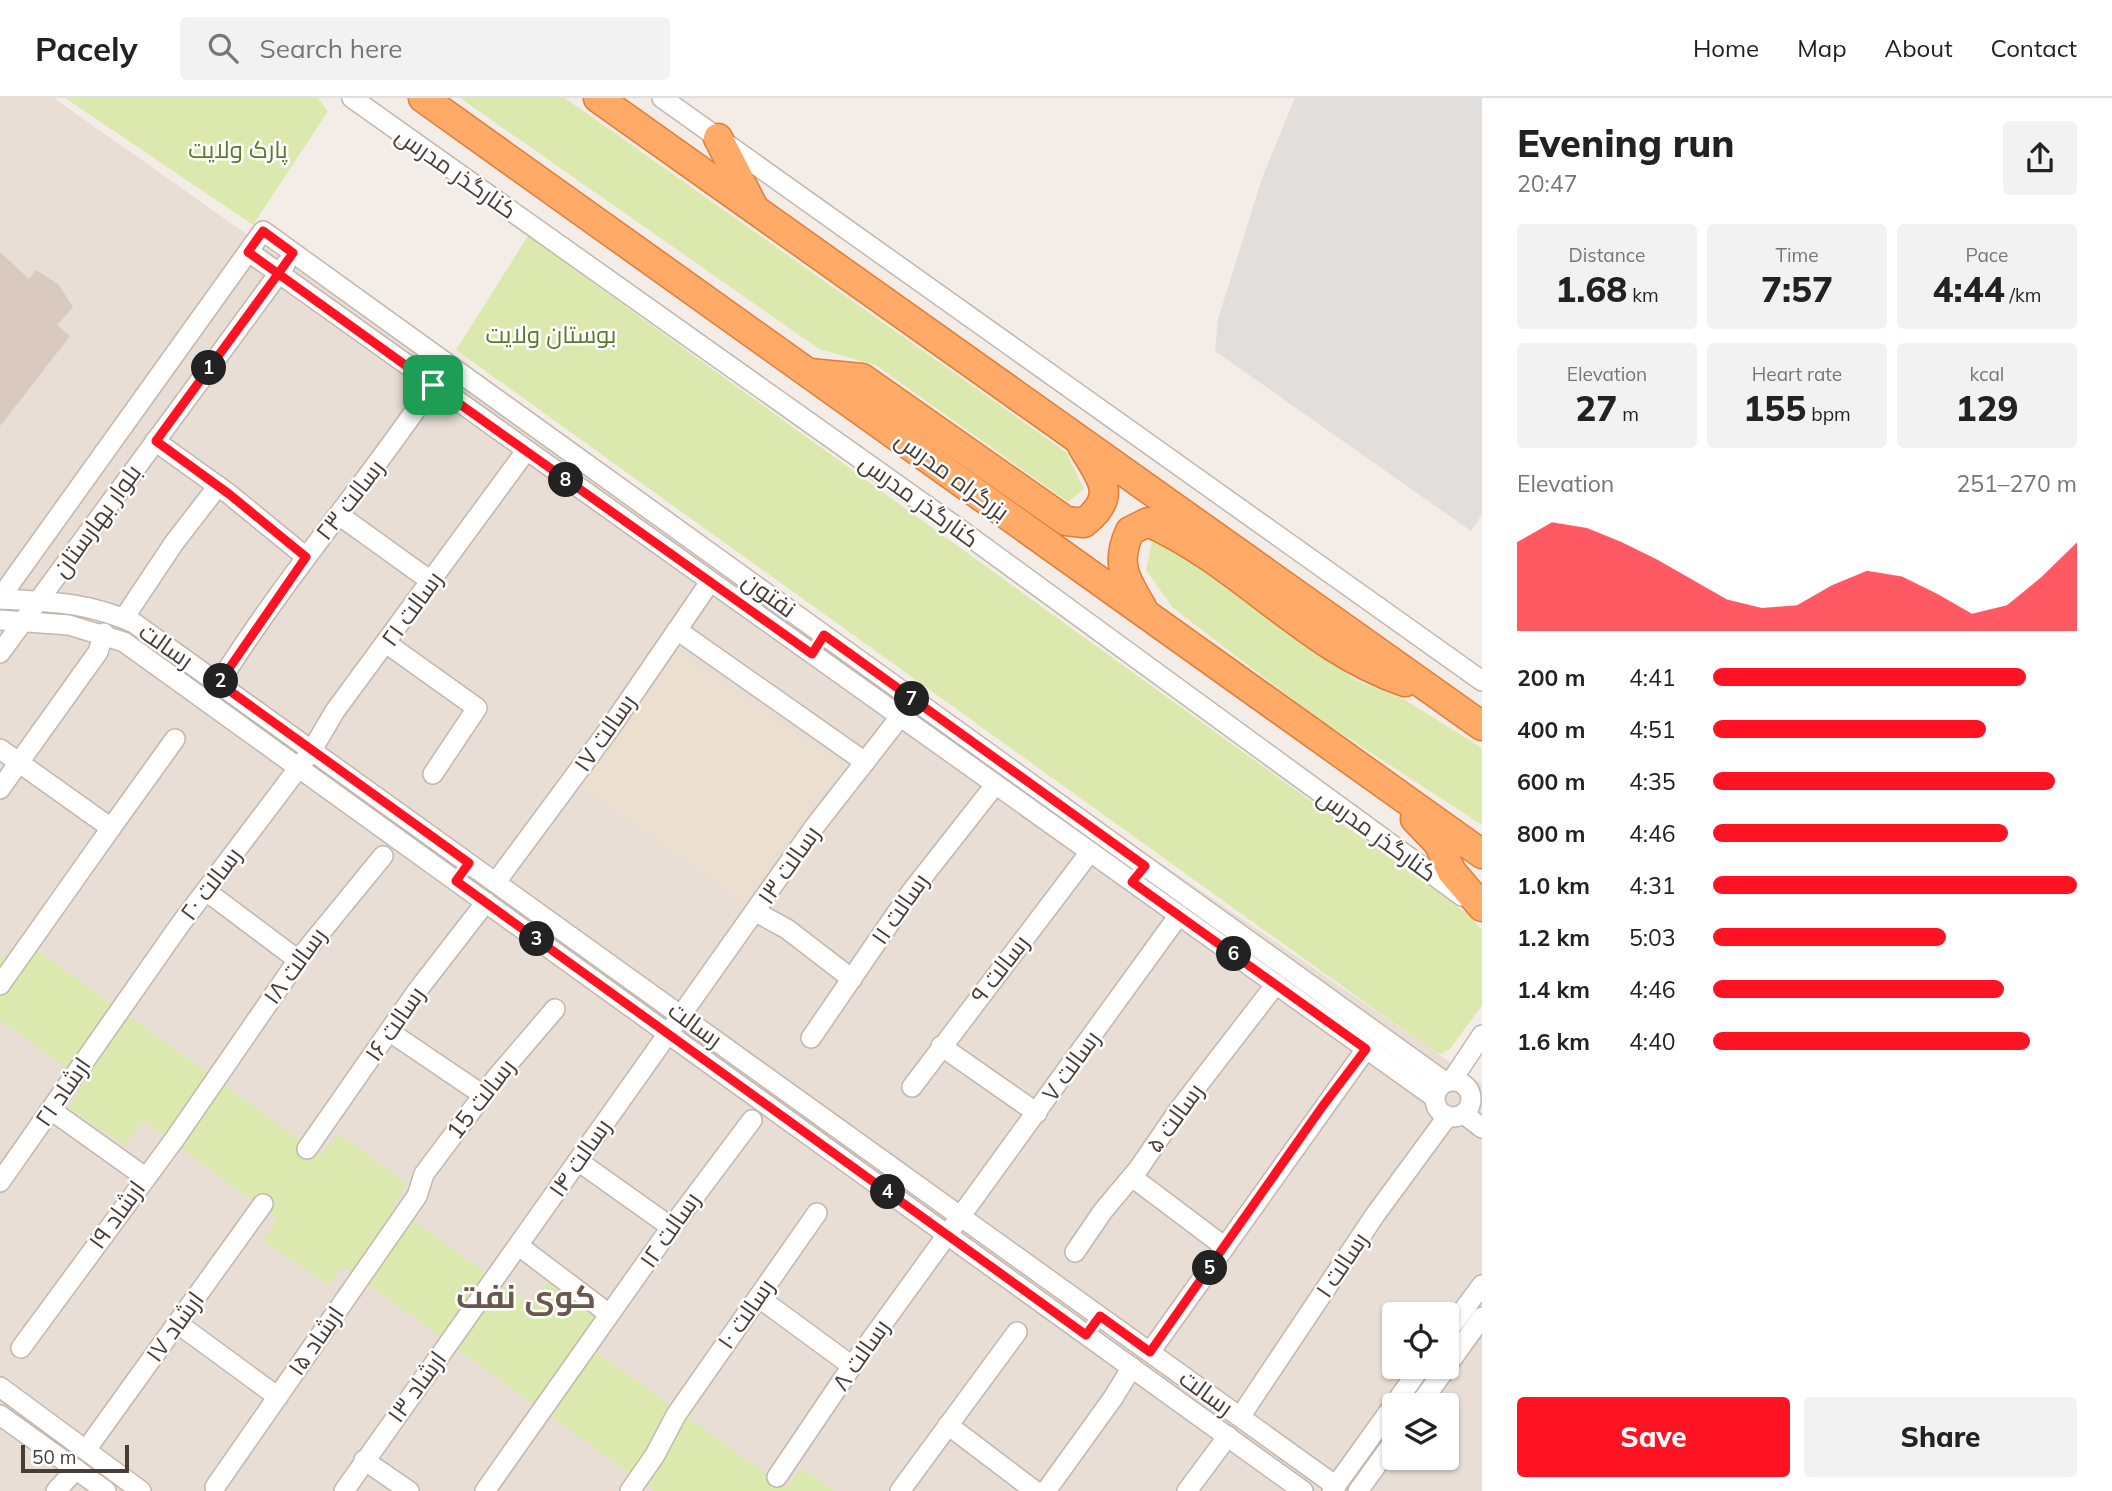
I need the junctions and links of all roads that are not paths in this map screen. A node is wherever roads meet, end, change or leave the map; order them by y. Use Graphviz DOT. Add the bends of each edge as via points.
graph roads {
  1 [pos="352,98"];
  2 [pos="423,98"];
  3 [pos="598,98"];
  4 [pos="662,98"];
  5 [pos="718,138"];
  6 [pos="756,211"];
  7 [pos="263,231"];
  8 [pos="248,252"];
  9 [pos="293,253"];
  10 [pos="278,274"];
  11 [pos="807,373"];
  12 [pos="433,385"];
  13 [pos="1078,439"];
  14 [pos="156,441"];
  15 [pos="526,451"];
  16 [pos="218,486"];
  17 [pos="339,515"];
  18 [pos="306,557"];
  19 [pos="432,582"];
  20 [pos="710,582"];
  21 [pos="0,599"];
  22 [pos="38,601"];
  23 [pos="1146,615"];
  24 [pos="124,618"];
  25 [pos="0,620"];
  26 [pos="23,621"];
  27 [pos="677,630"];
  28 [pos="104,633"];
  29 [pos="824,635"];
  30 [pos="386,643"];
  31 [pos="0,653"];
  32 [pos="812,654"];
  33 [pos="1482,681"];
  34 [pos="219,683"];
  35 [pos="1434,692"];
  36 [pos="900,717"];
  37 [pos="1482,726"];
  38 [pos="175,739"];
  39 [pos="0,749"];
  40 [pos="312,750"];
  41 [pos="865,762"];
  42 [pos="19,763"];
  43 [pos="299,767"];
  44 [pos="433,774"];
  45 [pos="1380,781"];
  46 [pos="995,785"];
  47 [pos="0,789"];
  48 [pos="113,826"];
  49 [pos="1090,852"];
  50 [pos="1482,854"];
  51 [pos="383,856"];
  52 [pos="469,863"];
  53 [pos="1145,866"];
  54 [pos="456,881"];
  55 [pos="496,882"];
  56 [pos="1132,882"];
  57 [pos="206,891"];
  58 [pos="486,902"];
  59 [pos="1482,908"];
  60 [pos="756,912"];
  61 [pos="1179,915"];
  62 [pos="298,960"];
  63 [pos="852,979"];
  64 [pos="1276,984"];
  65 [pos="0,985"];
  66 [pos="125,1001"];
  67 [pos="555,1009"];
  68 [pos="683,1016"];
  69 [pos="390,1032"];
  70 [pos="1482,1034"];
  71 [pos="670,1035"];
  72 [pos="811,1038"];
  73 [pos="941,1046"];
  74 [pos="1366,1049"];
  75 [pos="215,1082"];
  76 [pos="1444,1086"];
  77 [pos="912,1087"];
  78 [pos="483,1095"];
  79 [pos="1469,1103"];
  80 [pos="51,1110"];
  81 [pos="1037,1113"];
  82 [pos="752,1120"];
  83 [pos="1482,1128"];
  84 [pos="307,1149"];
  85 [pos="578,1161"];
  86 [pos="145,1177"];
  87 [pos="1132,1177"];
  88 [pos="0,1182"];
  89 [pos="417,1196"];
  90 [pos="263,1204"];
  91 [pos="817,1213"];
  92 [pos="961,1216"];
  93 [pos="671,1227"];
  94 [pos="948,1236"];
  95 [pos="519,1246"];
  96 [pos="1225,1247"];
  97 [pos="1075,1252"];
  98 [pos="492,1284"];
  99 [pos="1482,1285"];
  100 [pos="758,1297"];
  101 [pos="609,1314"];
  102 [pos="1100,1316"];
  103 [pos="1459,1316"];
  104 [pos="1482,1317"];
  105 [pos="177,1323"];
  106 [pos="1017,1332"];
  107 [pos="1086,1335"];
  108 [pos="20,1348"];
  109 [pos="1459,1349"];
  110 [pos="1150,1352"];
  111 [pos="852,1366"];
  112 [pos="1132,1367"];
  113 [pos="1412,1379"];
  114 [pos="0,1387"];
  115 [pos="278,1396"];
  116 [pos="0,1415"];
  117 [pos="1240,1417"];
  118 [pos="948,1425"];
  119 [pos="1228,1436"];
  120 [pos="86,1450"];
  121 [pos="1382,1458"];
  122 [pos="364,1460"];
  123 [pos="76,1469"];
  124 [pos="777,1477"];
  125 [pos="215,1487"];
  126 [pos="1334,1488"];
  127 [pos="138,1490"];
  128 [pos="56,1491"];
  129 [pos="106,1491"];
  130 [pos="344,1491"];
  131 [pos="409,1491"];
  132 [pos="485,1491"];
  133 [pos="629,1491"];
  134 [pos="900,1491"];
  135 [pos="1035,1491"];
  136 [pos="1046,1491"];
  137 [pos="1187,1491"];
  138 [pos="1303,1491"];
  139 [pos="1359,1491"];
  1 -- 59 [label="street, کنارگذر مدرس" via="958,528"];
  2 -- 11 [label="highway, بزرگراه مدرس"];
  3 -- 6 [label="highway"];
  4 -- 5 [label="street"];
  5 -- 6 [label="highway"];
  5 -- 33 [label="street"];
  6 -- 13 [label="highway"];
  7 -- 8 [label="street, بلوار بهارستان"];
  7 -- 9 [label="street, نفتون"];
  8 -- 10 [label="street, نفتون"];
  8 -- 21 [label="street, بلوار بهارستان"];
  9 -- 10 [label="street, بلوار بهارستان"];
  9 -- 29 [label="street, نفتون"];
  10 -- 12 [label="street, نفتون"];
  10 -- 14 [label="street, بلوار بهارستان"];
  11 -- 13 [label="highway" via="862,378 1066,521 1084,523 1101,510 1105,494"];
  11 -- 23 [label="highway, بزرگراه مدرس"];
  12 -- 15 [label="street, نفتون"];
  12 -- 17 [label="street, رسالت ۲۳"];
  13 -- 35 [label="highway"];
  14 -- 16 [label="street"];
  14 -- 22 [label="street, بلوار بهارستان"];
  15 -- 19 [label="street, رسالت ۲۱"];
  15 -- 20 [label="street, نفتون"];
  16 -- 18 [label="street"];
  16 -- 24 [label="street"];
  17 -- 18 [label="street, رسالت ۲۳"];
  17 -- 19 [label="street"];
  18 -- 34 [label="street, رسالت ۲۳"];
  19 -- 30 [label="street, رسالت ۲۱"];
  20 -- 27 [label="street, رسالت ۱۷"];
  20 -- 32 [label="street, نفتون"];
  21 -- 22 [label="street, رسالت"];
  22 -- 24 [label="street, رسالت" via="66,601"];
  22 -- 26 [label="street, بلوار بهارستان"];
  23 -- 35 [label="highway" via="1124,576 1122,559 1130,531 1148,522 1185,539 1369,670"];
  23 -- 45 [label="highway, بزرگراه مدرس"];
  24 -- 34 [label="street, رسالت"];
  25 -- 26 [label="street, رسالت"];
  26 -- 28 [label="street, رسالت"];
  26 -- 31 [label="street, بلوار بهارستان"];
  27 -- 41 [label="street"];
  27 -- 55 [label="street, رسالت ۱۷" via="604,738"];
  28 -- 42 [label="street" via="98,652"];
  28 -- 43 [label="street, رسالت" via="124,642"];
  29 -- 32 [label="street"];
  29 -- 53 [label="street, نفتون"];
  30 -- 40 [label="street, رسالت ۲۱"];
  30 -- 44 [label="street" via="477,708"];
  32 -- 36 [label="street, نفتون"];
  34 -- 40 [label="street, رسالت"];
  35 -- 37 [label="highway"];
  36 -- 41 [label="street, رسالت ۱۳"];
  36 -- 46 [label="street, نفتون"];
  38 -- 48 [label="street"];
  39 -- 42 [label="street"];
  40 -- 43 [label="street, رسالت ۲۱"];
  40 -- 52 [label="street, رسالت"];
  41 -- 60 [label="street, رسالت ۱۳"];
  42 -- 47 [label="street"];
  42 -- 48 [label="street"];
  43 -- 54 [label="street, رسالت"];
  43 -- 57 [label="street, رسالت ٢٠"];
  45 -- 50 [label="highway, بزرگراه مدرس"];
  45 -- 59 [label="highway" via="1438,843 1451,872"];
  46 -- 49 [label="street, نفتون"];
  46 -- 63 [label="street, رسالت ۱۱"];
  48 -- 65 [label="street"];
  49 -- 56 [label="street, نفتون"];
  49 -- 73 [label="street, رسالت ۹"];
  51 -- 62 [label="street, رسالت ۱۸"];
  52 -- 54 [label="street"];
  52 -- 55 [label="street, رسالت"];
  53 -- 56 [label="street"];
  53 -- 76 [label="street, نفتون"];
  54 -- 58 [label="street, رسالت"];
  55 -- 68 [label="street, رسالت"];
  56 -- 61 [label="street, نفتون"];
  57 -- 62 [label="street"];
  57 -- 66 [label="street, رسالت ٢٠"];
  58 -- 69 [label="street, رسالت ۱۶"];
  58 -- 71 [label="street, رسالت"];
  60 -- 63 [label="street" via="788,929"];
  60 -- 68 [label="street, رسالت ۱۳"];
  61 -- 64 [label="street, نفتون"];
  61 -- 81 [label="street, رسالت ۷"];
  62 -- 75 [label="street, رسالت ۱۸"];
  63 -- 72 [label="street, رسالت ۱۱"];
  64 -- 74 [label="street, نفتون"];
  64 -- 87 [label="street, رسالت ۵"];
  66 -- 80 [label="street, ارشاد ۲۱"];
  67 -- 78 [label="street, رسالت 15"];
  68 -- 71 [label="street, رسالت ۱۳"];
  68 -- 92 [label="street, رسالت"];
  69 -- 78 [label="street"];
  69 -- 84 [label="street, رسالت ۱۶"];
  70 -- 76 [label="street"];
  71 -- 85 [label="street, رسالت ۱۴"];
  71 -- 94 [label="street, رسالت"];
  73 -- 77 [label="street, رسالت ۹"];
  73 -- 81 [label="street"];
  74 -- 76 [label="street, نفتون"];
  74 -- 96 [label="street"];
  75 -- 86 [label="street, ارشاد ۱۹"];
  76 -- 79 [label="street" via="1464,1084"];
  76 -- 79 [label="street" via="1437,1109"];
  78 -- 89 [label="street, رسالت 15" via="424,1174"];
  79 -- 83 [label="street"];
  79 -- 117 [label="street, رسالت ۱" via="1375,1215"];
  80 -- 86 [label="street"];
  80 -- 88 [label="street, ارشاد ۲۱"];
  81 -- 92 [label="street, رسالت ۷"];
  82 -- 93 [label="street, رسالت ۱۲"];
  85 -- 93 [label="street"];
  85 -- 95 [label="street, رسالت ۱۴"];
  86 -- 108 [label="street, ارشاد ۱۹"];
  87 -- 96 [label="street"];
  87 -- 97 [label="street, رسالت ۵"];
  89 -- 115 [label="street, ارشاد ۱۵"];
  90 -- 105 [label="street, ارشاد ۱۷"];
  91 -- 100 [label="street, رسالت ۱۰"];
  92 -- 94 [label="street, رسالت ۷"];
  92 -- 102 [label="street, رسالت"];
  93 -- 101 [label="street, رسالت ۱۲"];
  94 -- 107 [label="street, رسالت"];
  94 -- 111 [label="street, رسالت ۸"];
  95 -- 98 [label="street, رسالت ۱۴"];
  95 -- 101 [label="street"];
  96 -- 110 [label="street"];
  98 -- 122 [label="street, ارشاد ۱۳"];
  99 -- 103 [label="street"];
  100 -- 111 [label="street"];
  100 -- 133 [label="street, رسالت ۱۰"];
  101 -- 132 [label="street, رسالت ۱۲"];
  102 -- 107 [label="street"];
  102 -- 110 [label="street, رسالت"];
  104 -- 109 [label="street"];
  105 -- 115 [label="street"];
  105 -- 120 [label="street, ارشاد ۱۷"];
  106 -- 118 [label="street"];
  107 -- 112 [label="street, رسالت"];
  110 -- 117 [label="street, رسالت"];
  111 -- 124 [label="street, رسالت ۸"];
  112 -- 119 [label="street, رسالت"];
  112 -- 136 [label="street"];
  113 -- 126 [label="street"];
  114 -- 120 [label="street"];
  115 -- 125 [label="street, ارشاد ۱۵"];
  116 -- 123 [label="street"];
  117 -- 126 [label="street, رسالت"];
  118 -- 134 [label="street"];
  118 -- 135 [label="street"];
  119 -- 137 [label="street"];
  119 -- 138 [label="street, رسالت"];
  120 -- 127 [label="street"];
  121 -- 139 [label="street"];
  122 -- 130 [label="street, ارشاد ۱۳"];
  122 -- 131 [label="street"];
  123 -- 128 [label="street"];
  123 -- 129 [label="street"];
}
